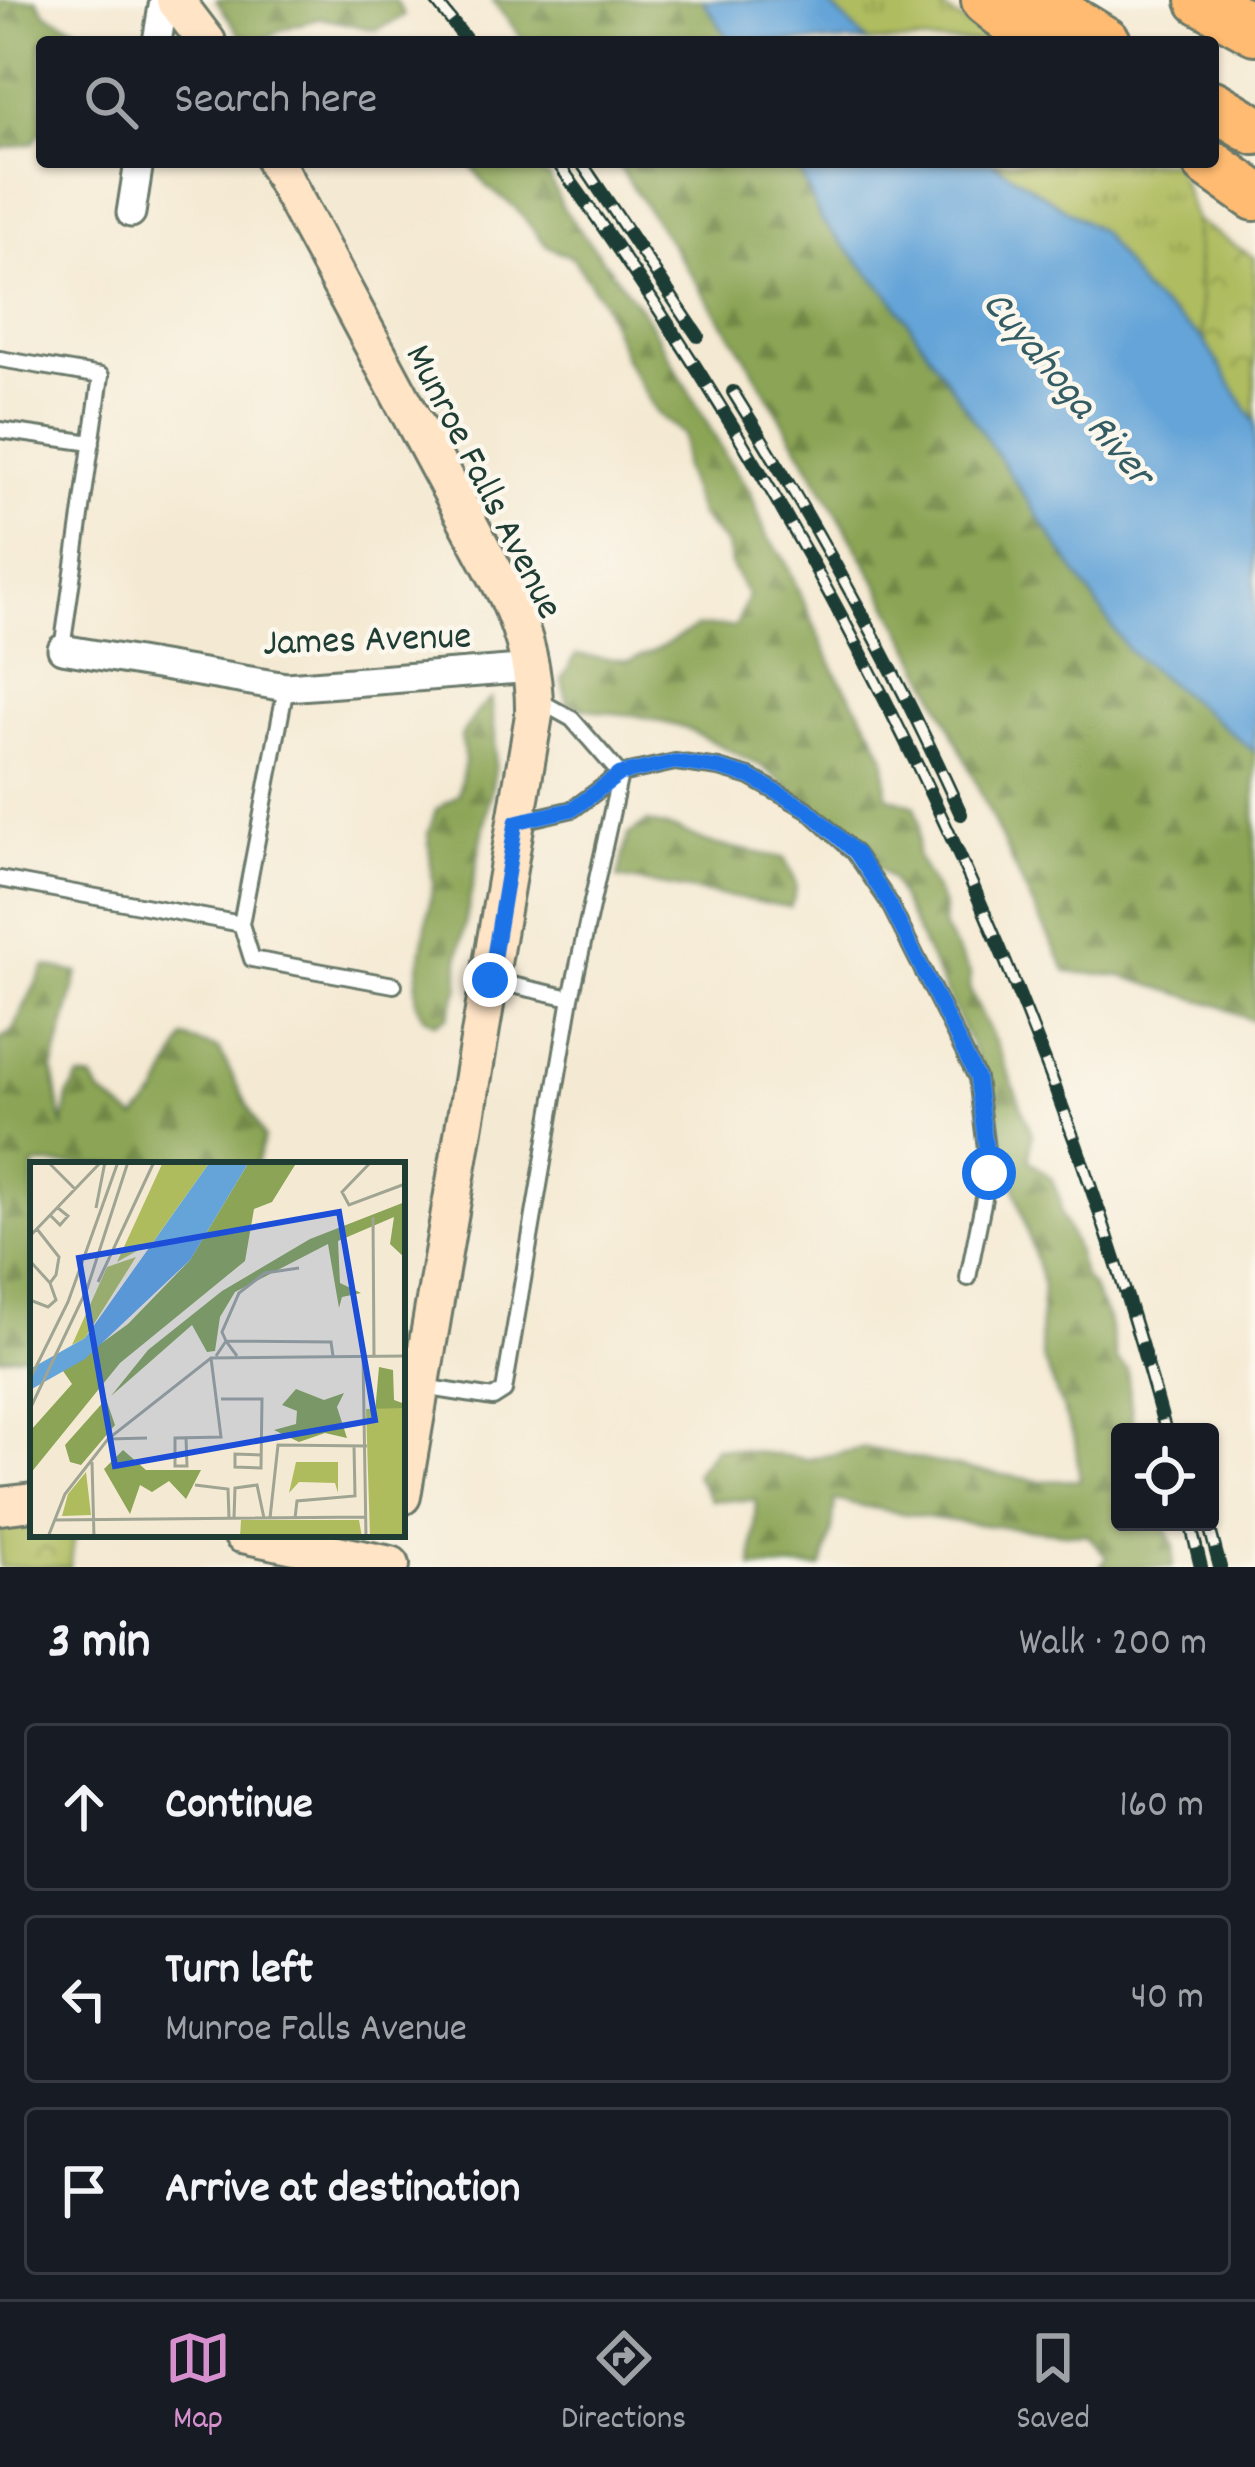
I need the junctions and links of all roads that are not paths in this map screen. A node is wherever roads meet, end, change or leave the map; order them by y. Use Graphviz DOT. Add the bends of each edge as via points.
graph roads {
  1 [pos="164,0"];
  2 [pos="175,0"];
  3 [pos="986,0"];
  4 [pos="1037,0"];
  5 [pos="1201,0"];
  6 [pos="1255,30"];
  7 [pos="159,36"];
  8 [pos="202,36"];
  9 [pos="1031,36"];
  10 [pos="1096,36"];
  11 [pos="1219,109"];
  12 [pos="1255,130"];
  13 [pos="138,168"];
  14 [pos="277,168"];
  15 [pos="1215,168"];
  16 [pos="1255,196"];
  17 [pos="131,213"];
  18 [pos="0,359"];
  19 [pos="0,430"];
  20 [pos="91,443"];
  21 [pos="62,649"];
  22 [pos="534,683"];
  23 [pos="286,687"];
  24 [pos="620,774"];
  25 [pos="516,822"];
  26 [pos="0,879"];
  27 [pos="241,924"];
  28 [pos="490,980"];
  29 [pos="394,986"];
  30 [pos="571,998"];
  31 [pos="968,1278"];
  32 [pos="420,1386"];
  33 [pos="405,1478"];
  34 [pos="30,1502"];
  35 [pos="0,1506"];
  36 [pos="264,1537"];
  37 [pos="393,1555"];
  1 -- 7 [label="street"];
  2 -- 8 [label="street"];
  3 -- 9 [label="highway"];
  4 -- 10 [label="highway"];
  5 -- 6 [label="highway"];
  11 -- 12 [label="highway"];
  13 -- 17 [label="street"];
  14 -- 22 [label="street, Munroe Falls Avenue" via="508,598"];
  15 -- 16 [label="highway"];
  18 -- 20 [label="lane" via="101,376"];
  19 -- 20 [label="lane"];
  20 -- 21 [label="lane"];
  21 -- 23 [label="street, James Avenue"];
  22 -- 23 [label="street, James Avenue"];
  22 -- 24 [label="lane"];
  22 -- 25 [label="street, Munroe Falls Avenue"];
  23 -- 27 [label="lane"];
  24 -- 25 [label="lane" via="573,809"];
  24 -- 30 [label="lane"];
  24 -- 31 [label="lane" via="675,762 750,777 807,809 856,853 977,1078 989,1173"];
  25 -- 28 [label="street, Munroe Falls Avenue"];
  26 -- 27 [label="lane"];
  27 -- 29 [label="lane" via="252,959"];
  28 -- 30 [label="lane"];
  28 -- 32 [label="street, Munroe Falls Avenue"];
  30 -- 32 [label="lane" via="504,1390 493,1398"];
  32 -- 33 [label="street, Munroe Falls Avenue"];
  34 -- 35 [label="street"];
  36 -- 37 [label="street"];
}
